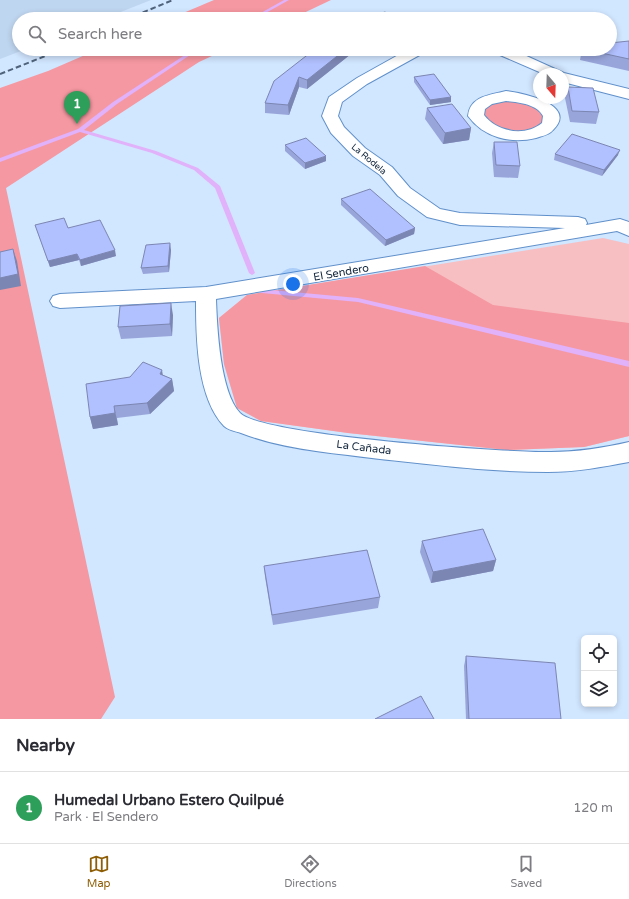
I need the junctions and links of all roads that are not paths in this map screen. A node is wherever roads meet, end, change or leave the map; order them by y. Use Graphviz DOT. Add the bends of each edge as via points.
graph roads {
  1 [pos="407,56"];
  2 [pos="515,56"];
  3 [pos="543,68"];
  4 [pos="569,79"];
  5 [pos="580,82"];
  6 [pos="569,85"];
  7 [pos="533,93"];
  8 [pos="629,94"];
  9 [pos="517,97"];
  10 [pos="626,227"];
  11 [pos="206,294"];
  12 [pos="60,300"];
  13 [pos="629,452"];
  1 -- 10 [label="street, La Rodela" via="362,81 335,100 330,116 337,130 359,152 386,171 404,192 434,213 460,219"];
  2 -- 3 [label="street"];
  4 -- 5 [label="street"];
  5 -- 6 [label="street"];
  5 -- 8 [label="street"];
  7 -- 9 [label="street"];
  10 -- 11 [label="street, El Sendero"];
  11 -- 12 [label="street, El Sendero"];
  11 -- 13 [label="street, La Cañada" via="210,358 220,401 231,419 262,433 504,461 579,462"];
}
